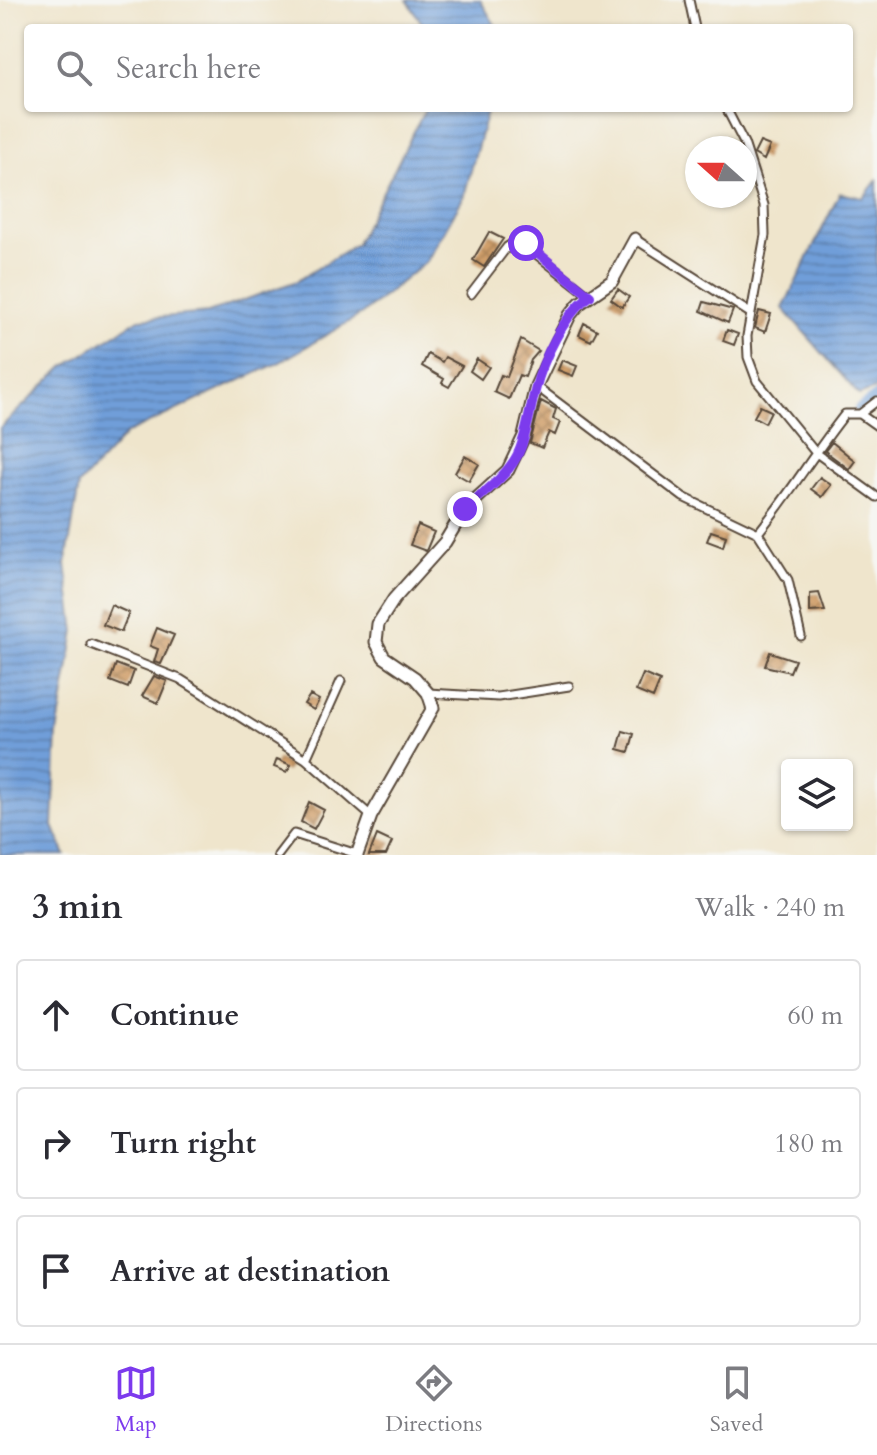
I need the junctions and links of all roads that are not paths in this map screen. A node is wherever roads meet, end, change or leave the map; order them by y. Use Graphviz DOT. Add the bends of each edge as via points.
graph roads {
  1 [pos="689,0"];
  2 [pos="694,24"];
  3 [pos="728,112"];
  4 [pos="635,239"];
  5 [pos="471,294"];
  6 [pos="590,296"];
  7 [pos="750,313"];
  8 [pos="536,386"];
  9 [pos="877,401"];
  10 [pos="860,414"];
  11 [pos="877,426"];
  12 [pos="815,452"];
  13 [pos="877,497"];
  14 [pos="758,533"];
  15 [pos="801,636"];
  16 [pos="91,644"];
  17 [pos="341,681"];
  18 [pos="569,686"];
  19 [pos="428,693"];
  20 [pos="306,759"];
  21 [pos="371,816"];
  22 [pos="278,855"];
  23 [pos="357,855"];
  1 -- 2 [label="street"];
  3 -- 7 [label="street" via="764,205 765,235"];
  4 -- 6 [label="street" via="612,281"];
  4 -- 7 [label="street"];
  5 -- 6 [label="street" via="518,240"];
  6 -- 8 [label="street" via="570,315"];
  7 -- 12 [label="street" via="748,357 757,381"];
  8 -- 14 [label="street" via="683,497"];
  8 -- 19 [label="street" via="521,445 508,470 465,509 378,624 376,642 384,657"];
  9 -- 10 [label="street"];
  10 -- 11 [label="street"];
  10 -- 12 [label="street" via="845,414"];
  12 -- 13 [label="street"];
  12 -- 14 [label="street" via="792,492"];
  14 -- 15 [label="street" via="788,580"];
  16 -- 20 [label="street" via="180,679"];
  17 -- 20 [label="street"];
  18 -- 19 [label="street" via="498,697"];
  19 -- 21 [label="street" via="433,708"];
  20 -- 21 [label="street"];
  21 -- 23 [label="street"];
  22 -- 23 [label="street" via="294,834"];
}
